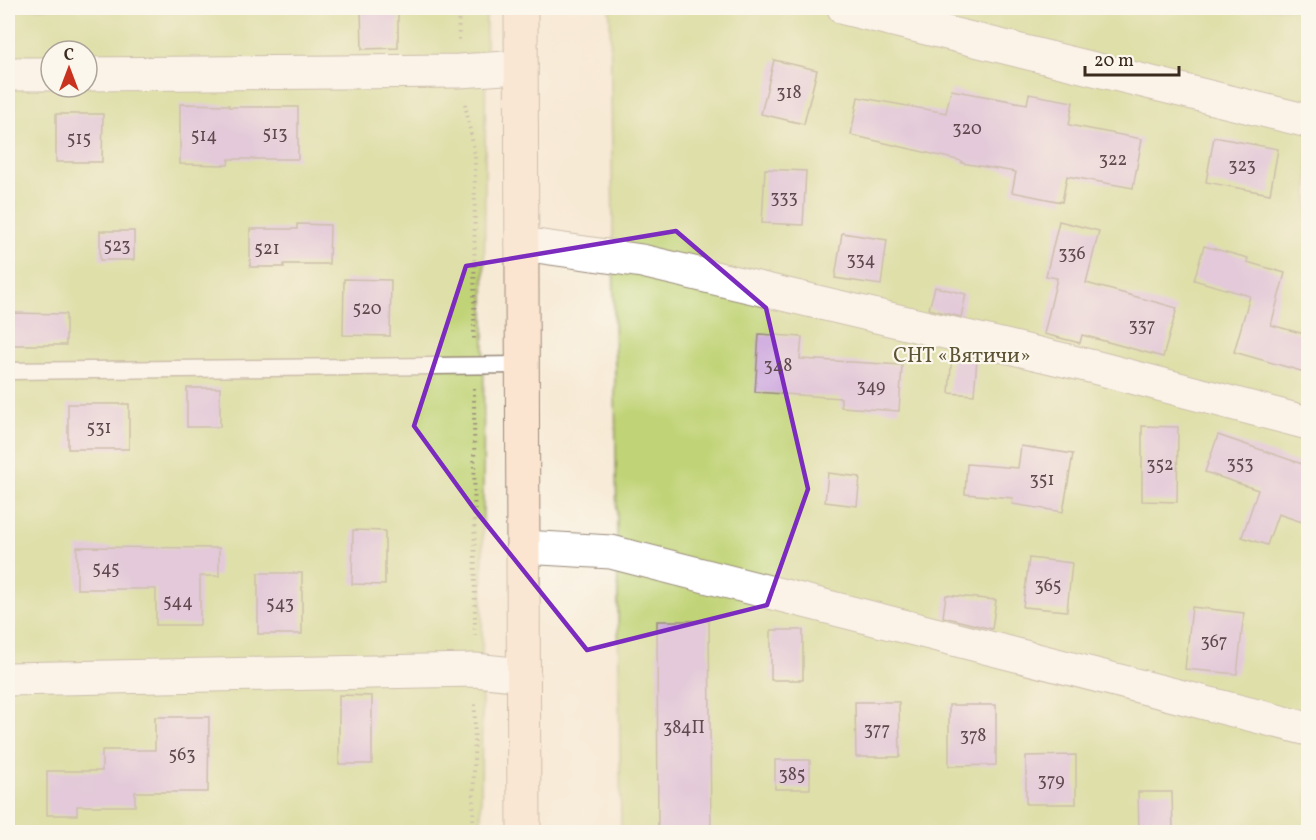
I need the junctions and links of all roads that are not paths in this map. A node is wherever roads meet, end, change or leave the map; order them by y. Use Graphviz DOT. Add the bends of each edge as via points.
graph roads {
  1 [pos="521,8"];
  2 [pos="844,8"];
  3 [pos="521,67"];
  4 [pos="8,74"];
  5 [pos="39,74"];
  6 [pos="99,74"];
  7 [pos="1308,121"];
  8 [pos="522,244"];
  9 [pos="522,365"];
  10 [pos="8,371"];
  11 [pos="1308,423"];
  12 [pos="523,548"];
  13 [pos="524,675"];
  14 [pos="8,679"];
  15 [pos="1308,729"];
  16 [pos="524,832"];
  1 -- 3 [label="main road"];
  2 -- 7 [label="street"];
  3 -- 6 [label="street"];
  3 -- 8 [label="main road"];
  4 -- 5 [label="street"];
  8 -- 9 [label="main road"];
  8 -- 11 [label="street" via="642,261 1094,367"];
  9 -- 10 [label="lane"];
  9 -- 12 [label="main road"];
  12 -- 13 [label="main road"];
  12 -- 15 [label="street" via="611,552"];
  13 -- 14 [label="street" via="475,670"];
  13 -- 16 [label="main road"];
}
